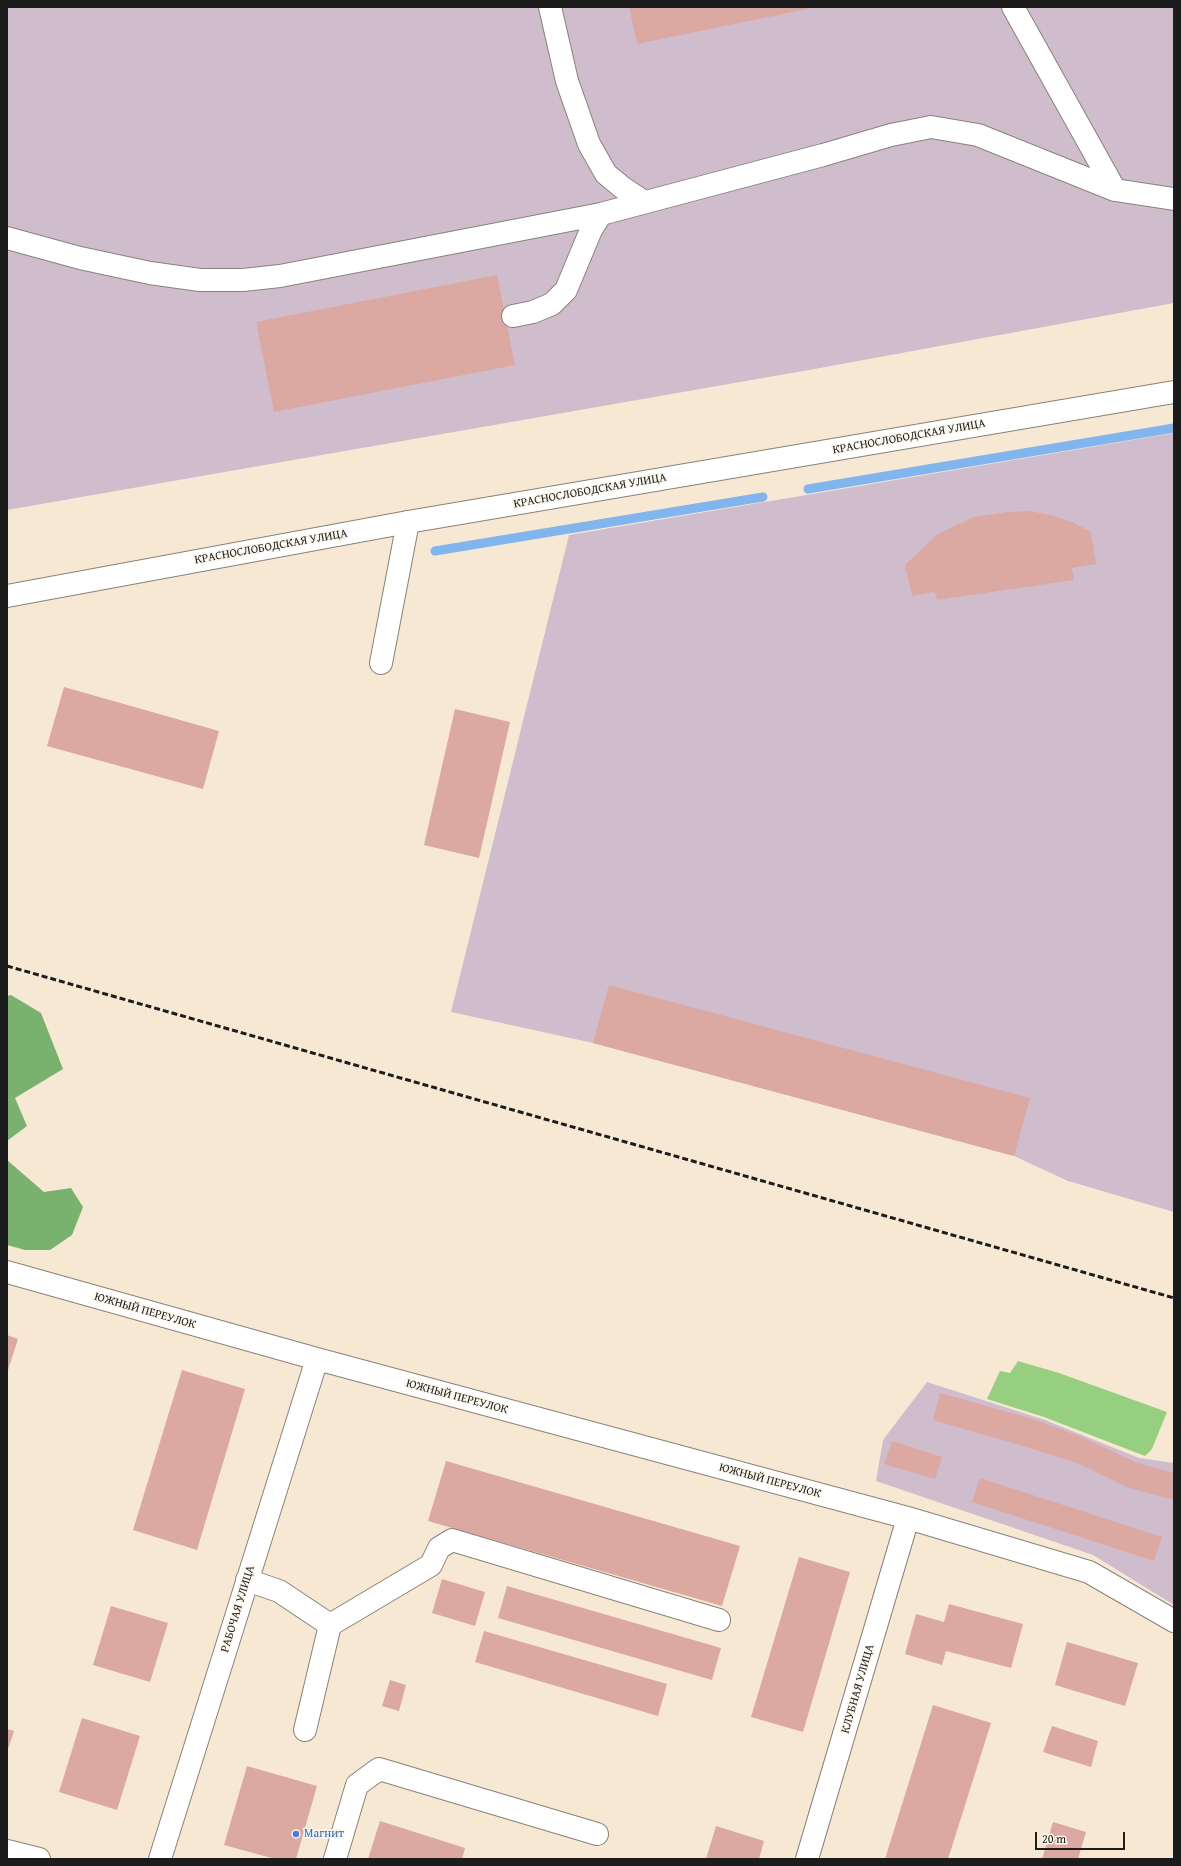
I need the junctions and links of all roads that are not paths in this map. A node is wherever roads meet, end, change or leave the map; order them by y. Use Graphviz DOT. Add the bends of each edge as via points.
graph roads {
  1 [pos="550,7"];
  2 [pos="1013,7"];
  3 [pos="1114,190"];
  4 [pos="1174,199"];
  5 [pos="644,202"];
  6 [pos="601,214"];
  7 [pos="7,238"];
  8 [pos="513,316"];
  9 [pos="1174,392"];
  10 [pos="408,522"];
  11 [pos="7,596"];
  12 [pos="381,663"];
  13 [pos="7,1272"];
  14 [pos="316,1359"];
  15 [pos="908,1518"];
  16 [pos="247,1580"];
  17 [pos="719,1620"];
  18 [pos="1174,1621"];
  19 [pos="330,1625"];
  20 [pos="305,1730"];
  21 [pos="597,1834"];
  22 [pos="7,1851"];
  23 [pos="38,1859"];
  24 [pos="160,1859"];
  25 [pos="335,1859"];
  26 [pos="807,1859"];
  1 -- 5 [label="street" via="567,80 589,144 606,174"];
  2 -- 3 [label="street"];
  3 -- 4 [label="street"];
  3 -- 5 [label="street" via="978,135 931,127 891,135"];
  5 -- 6 [label="street"];
  6 -- 7 [label="street" via="280,276 243,280 200,280 150,273 80,258"];
  6 -- 8 [label="street" via="591,230 566,290 552,304 533,312"];
  9 -- 10 [label="street, КРАСНОСЛОБОДСКАЯ УЛИЦА"];
  10 -- 11 [label="street, КРАСНОСЛОБОДСКАЯ УЛИЦА"];
  10 -- 12 [label="street"];
  13 -- 14 [label="street, ЮЖНЫЙ ПЕРЕУЛОК"];
  14 -- 15 [label="street, ЮЖНЫЙ ПЕРЕУЛОК"];
  14 -- 16 [label="street, РАБОЧАЯ УЛИЦА"];
  15 -- 18 [label="street, ЮЖНЫЙ ПЕРЕУЛОК" via="1090,1572"];
  15 -- 26 [label="street, КЛУБНАЯ УЛИЦА"];
  16 -- 19 [label="street" via="279,1591"];
  16 -- 24 [label="street, РАБОЧАЯ УЛИЦА"];
  17 -- 19 [label="street" via="452,1540 439,1548 431,1565"];
  19 -- 20 [label="street"];
  21 -- 25 [label="street" via="379,1768 357,1785"];
  22 -- 23 [label="street"];
}
